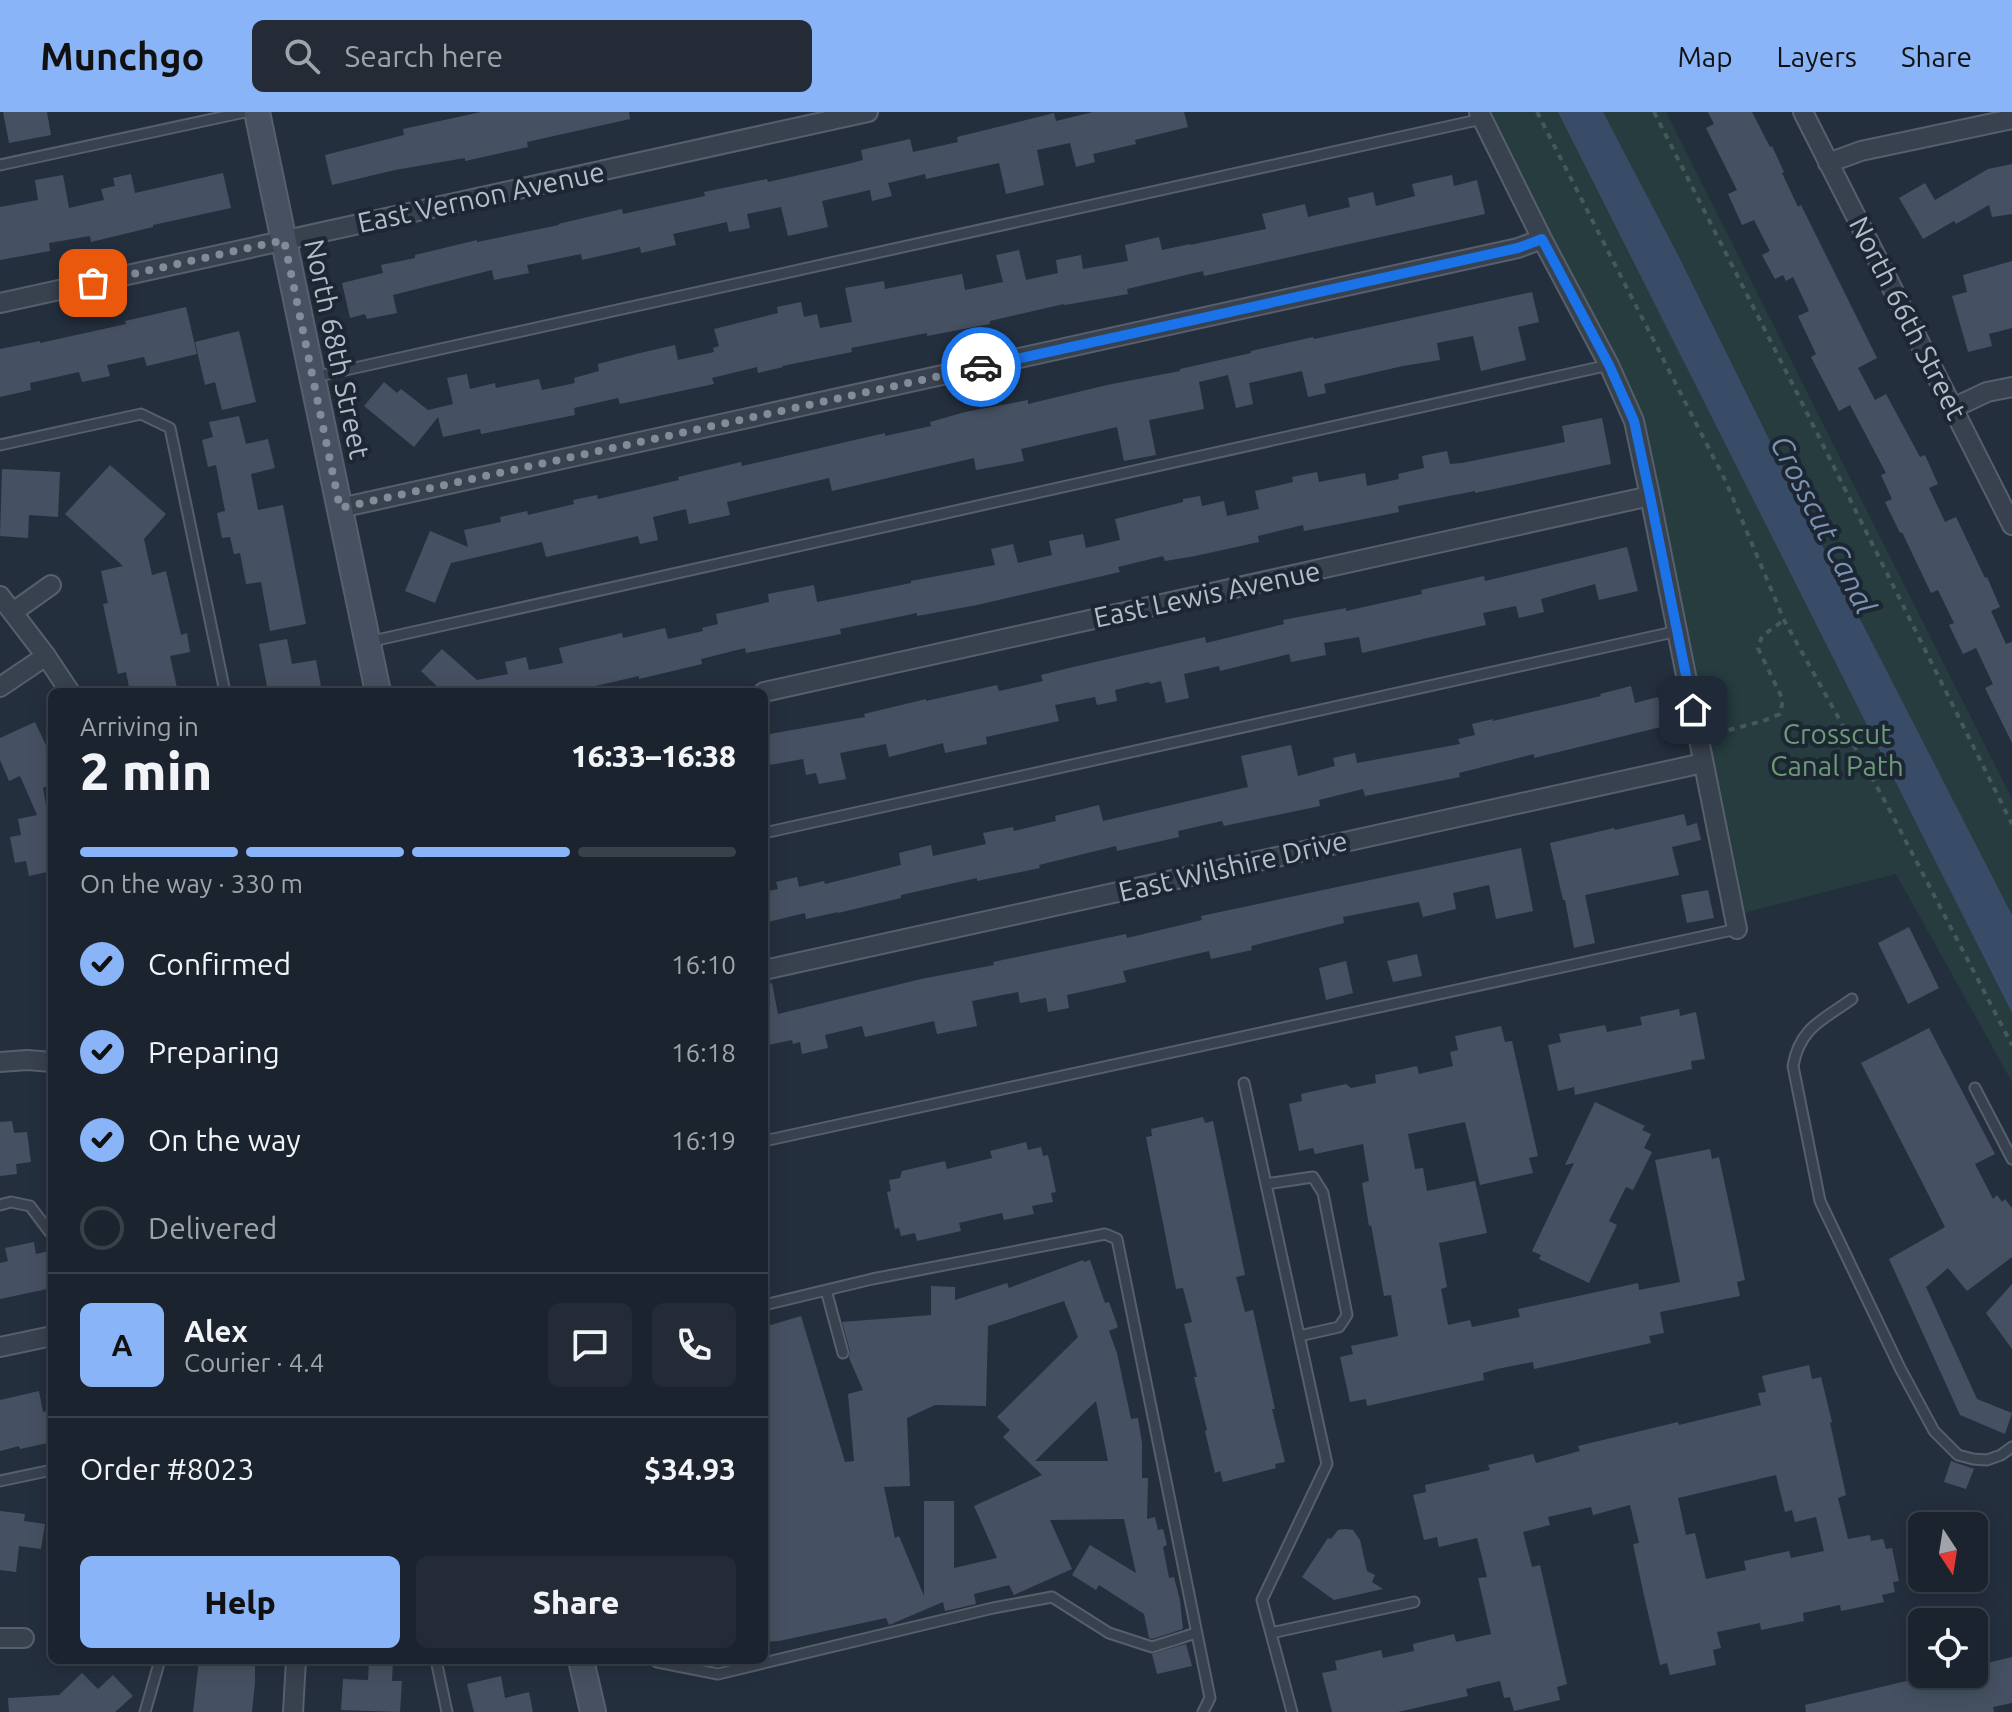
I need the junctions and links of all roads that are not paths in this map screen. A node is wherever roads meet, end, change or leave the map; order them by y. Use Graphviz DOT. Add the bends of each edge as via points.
graph roads {
  1 [pos="245,112"];
  2 [pos="257,112"];
  3 [pos="868,112"];
  4 [pos="1803,112"];
  5 [pos="1480,116"];
  6 [pos="2012,119"];
  7 [pos="1828,163"];
  8 [pos="0,165"];
  9 [pos="1542,239"];
  10 [pos="284,240"];
  11 [pos="0,303"];
  12 [pos="1609,365"];
  13 [pos="313,377"];
  14 [pos="2012,387"];
  15 [pos="1953,408"];
  16 [pos="0,445"];
  17 [pos="1650,496"];
  18 [pos="340,508"];
  19 [pos="2012,525"];
  20 [pos="51,585"];
  21 [pos="0,596"];
  22 [pos="13,612"];
  23 [pos="1678,631"];
  24 [pos="368,642"];
  25 [pos="46,656"];
  26 [pos="0,687"];
  27 [pos="67,688"];
  28 [pos="224,688"];
  29 [pos="377,688"];
  30 [pos="768,691"];
  31 [pos="1703,763"];
  32 [pos="768,832"];
  33 [pos="1737,929"];
  34 [pos="768,969"];
  35 [pos="1852,999"];
  36 [pos="0,1062"];
  37 [pos="48,1062"];
  38 [pos="1244,1083"];
  39 [pos="1975,1088"];
  40 [pos="768,1140"];
  41 [pos="2012,1159"];
  42 [pos="1266,1184"];
  43 [pos="0,1205"];
  44 [pos="48,1230"];
  45 [pos="826,1290"];
  46 [pos="768,1304"];
  47 [pos="1299,1336"];
  48 [pos="48,1337"];
  49 [pos="0,1347"];
  50 [pos="843,1353"];
  51 [pos="2012,1447"];
  52 [pos="48,1471"];
  53 [pos="0,1481"];
  54 [pos="1414,1602"];
  55 [pos="1196,1633"];
  56 [pos="1271,1633"];
  57 [pos="0,1638"];
  58 [pos="24,1638"];
  59 [pos="768,1662"];
  60 [pos="159,1664"];
  61 [pos="296,1664"];
  62 [pos="437,1664"];
  63 [pos="582,1664"];
  64 [pos="667,1664"];
  65 [pos="760,1664"];
  66 [pos="145,1712"];
  67 [pos="293,1712"];
  68 [pos="447,1712"];
  69 [pos="593,1712"];
  70 [pos="1203,1712"];
  71 [pos="1292,1712"];
  1 -- 8 [label="lane"];
  2 -- 10 [label="street, North 68th Street"];
  3 -- 10 [label="street, East Vernon Avenue"];
  4 -- 7 [label="street, North 66th Street"];
  5 -- 9 [label="street"];
  5 -- 13 [label="lane"];
  6 -- 7 [label="street"];
  7 -- 15 [label="street, North 66th Street"];
  9 -- 12 [label="street"];
  9 -- 18 [label="street"];
  10 -- 11 [label="street, East Vernon Avenue"];
  10 -- 13 [label="street, North 68th Street"];
  12 -- 17 [label="street" via="1634,421"];
  12 -- 24 [label="lane"];
  13 -- 18 [label="street, North 68th Street"];
  14 -- 15 [label="street"];
  15 -- 19 [label="street, North 66th Street"];
  16 -- 28 [label="lane" via="141,414 170,428"];
  17 -- 23 [label="street"];
  17 -- 30 [label="street, East Lewis Avenue"];
  18 -- 24 [label="street, North 68th Street"];
  20 -- 22 [label="street"];
  21 -- 22 [label="street"];
  22 -- 25 [label="street"];
  23 -- 31 [label="street"];
  23 -- 32 [label="lane"];
  24 -- 29 [label="street, North 68th Street"];
  25 -- 26 [label="street"];
  25 -- 27 [label="street"];
  31 -- 33 [label="street"];
  31 -- 34 [label="street, East Wilshire Drive"];
  33 -- 40 [label="lane"];
  35 -- 51 [label="lane" via="1805,1033 1793,1066 1820,1201 1934,1431 1958,1455 1973,1459 1987,1460"];
  36 -- 37 [label="street"];
  38 -- 42 [label="lane"];
  39 -- 41 [label="lane"];
  42 -- 47 [label="lane"];
  42 -- 47 [label="lane" via="1313,1177 1323,1193 1347,1315 1339,1327"];
  43 -- 44 [label="lane" via="30,1206"];
  45 -- 46 [label="lane"];
  45 -- 50 [label="lane"];
  45 -- 55 [label="lane" via="1105,1234 1117,1239"];
  47 -- 56 [label="lane" via="1327,1464 1262,1600"];
  48 -- 49 [label="street"];
  52 -- 53 [label="lane"];
  54 -- 56 [label="lane"];
  55 -- 59 [label="lane" via="1152,1647 1109,1633 1052,1597"];
  55 -- 70 [label="lane" via="1210,1698"];
  56 -- 71 [label="lane"];
  57 -- 58 [label="street"];
  60 -- 66 [label="lane"];
  61 -- 67 [label="street"];
  62 -- 68 [label="lane"];
  63 -- 69 [label="street"];
  64 -- 65 [label="lane" via="718,1674"];
}
